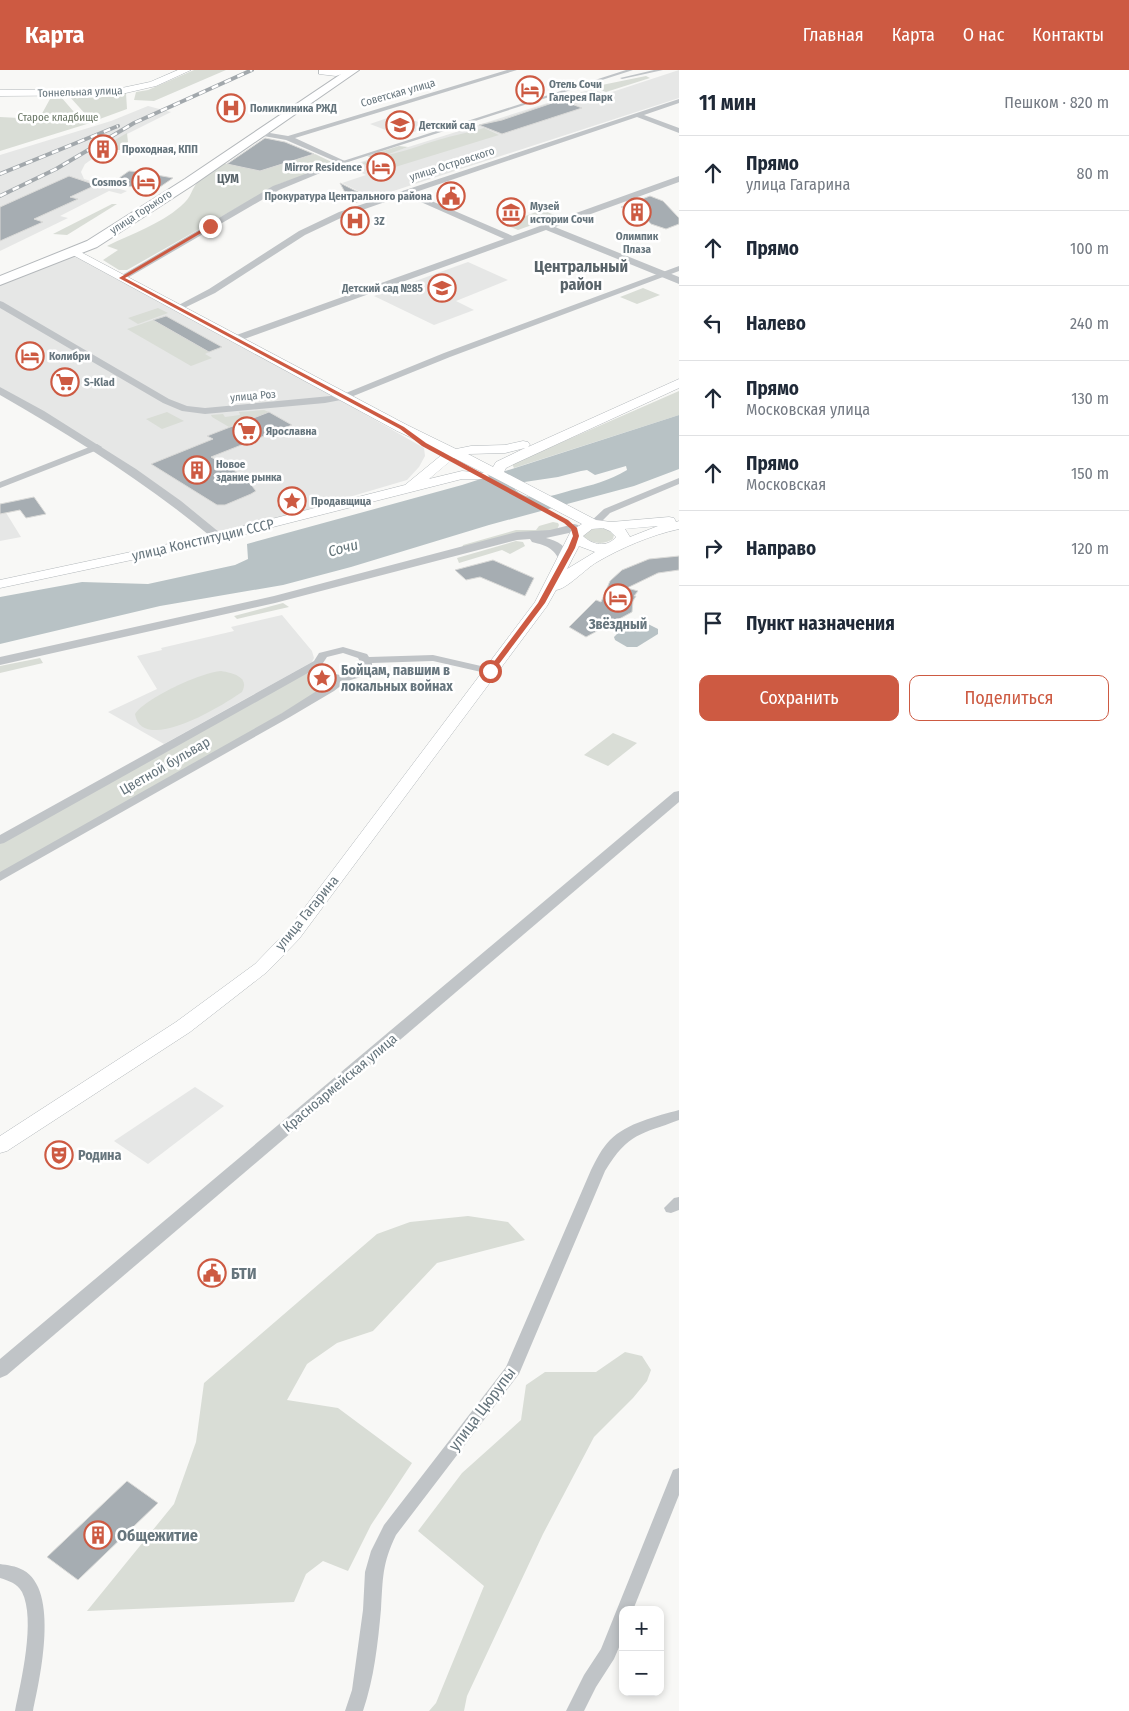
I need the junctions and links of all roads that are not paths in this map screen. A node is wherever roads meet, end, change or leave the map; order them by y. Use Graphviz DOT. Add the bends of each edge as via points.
graph roads {
  1 [pos="186,70"];
  2 [pos="354,70"];
  3 [pos="514,70"];
  4 [pos="632,70"];
  5 [pos="660,70"];
  6 [pos="320,72"];
  7 [pos="343,76"];
  8 [pos="583,86"];
  9 [pos="0,93"];
  10 [pos="321,93"];
  11 [pos="679,101"];
  12 [pos="637,115"];
  13 [pos="679,131"];
  14 [pos="262,133"];
  15 [pos="288,138"];
  16 [pos="343,162"];
  17 [pos="679,179"];
  18 [pos="404,192"];
  19 [pos="547,227"];
  20 [pos="512,239"];
  21 [pos="75,252"];
  22 [pos="679,268"];
  23 [pos="661,274"];
  24 [pos="121,278"];
  25 [pos="0,281"];
  26 [pos="679,281"];
  27 [pos="0,304"];
  28 [pos="177,308"];
  29 [pos="235,339"];
  30 [pos="679,383"];
  31 [pos="0,390"];
  32 [pos="343,396"];
  33 [pos="585,425"];
  34 [pos="97,448"];
  35 [pos="451,455"];
  36 [pos="487,475"];
  37 [pos="679,481"];
  38 [pos="0,485"];
  39 [pos="404,490"];
  40 [pos="614,509"];
  41 [pos="679,521"];
  42 [pos="679,525"];
  43 [pos="608,526"];
  44 [pos="575,528"];
  45 [pos="519,536"];
  46 [pos="220,537"];
  47 [pos="614,546"];
  48 [pos="565,559"];
  49 [pos="0,584"];
  50 [pos="542,603"];
  51 [pos="366,660"];
  52 [pos="0,661"];
  53 [pos="318,663"];
  54 [pos="490,671"];
  55 [pos="343,678"];
  56 [pos="679,795"];
  57 [pos="0,840"];
  58 [pos="0,877"];
  59 [pos="679,1115"];
  60 [pos="0,1146"];
  61 [pos="0,1370"];
  62 [pos="679,1475"];
  63 [pos="0,1571"];
  64 [pos="626,1606"];
  65 [pos="619,1624"];
  66 [pos="24,1711"];
  67 [pos="354,1711"];
  68 [pos="575,1711"];
  1 -- 9 [label="main road, Тоннельная улица" via="153,84 117,92"];
  2 -- 7 [label="main road, улица Горького"];
  3 -- 15 [label="street, Советская улица"];
  4 -- 8 [label="street"];
  5 -- 8 [label="street"];
  6 -- 7 [label="main road"];
  6 -- 7 [label="main road"];
  6 -- 10 [label="main road"];
  7 -- 10 [label="main road, улица Горького"];
  8 -- 16 [label="street"];
  10 -- 14 [label="main road, улица Горького"];
  11 -- 12 [label="street, улица Островского"];
  12 -- 13 [label="street"];
  12 -- 18 [label="street, улица Островского"];
  14 -- 15 [label="street"];
  14 -- 21 [label="main road, улица Горького"];
  15 -- 16 [label="street"];
  16 -- 24 [label="street" via="276,188"];
  17 -- 19 [label="street"];
  18 -- 20 [label="street"];
  18 -- 28 [label="street, улица Островского" via="321,223 212,291"];
  19 -- 20 [label="street"];
  19 -- 23 [label="street"];
  20 -- 29 [label="street"];
  21 -- 24 [label="main road"];
  21 -- 25 [label="main road, улица Горького"];
  22 -- 23 [label="street"];
  23 -- 26 [label="street"];
  23 -- 32 [label="street, улица Роз"];
  24 -- 28 [label="main road"];
  27 -- 32 [label="street, улица Роз" via="186,409 205,411"];
  28 -- 29 [label="main road"];
  29 -- 32 [label="main road"];
  30 -- 33 [label="main road"];
  31 -- 34 [label="street"];
  32 -- 35 [label="main road"];
  33 -- 35 [label="main road" via="513,449"];
  33 -- 36 [label="main road" via="506,462"];
  34 -- 38 [label="street"];
  34 -- 46 [label="street"];
  35 -- 36 [label="main road"];
  35 -- 39 [label="main road" via="440,460 423,479"];
  36 -- 39 [label="main road, улица Конституции СССР" via="462,475"];
  36 -- 44 [label="main road"];
  37 -- 40 [label="street"];
  39 -- 46 [label="main road, улица Конституции СССР"];
  40 -- 43 [label="street"];
  40 -- 44 [label="street"];
  41 -- 43 [label="main road"];
  42 -- 47 [label="main road"];
  43 -- 44 [label="main road"];
  43 -- 47 [label="main road" via="622,534 622,540"];
  44 -- 45 [label="street"];
  44 -- 45 [label="street"];
  44 -- 47 [label="main road" via="598,548"];
  44 -- 48 [label="main road"];
  45 -- 48 [label="street" via="551,543 563,552"];
  45 -- 52 [label="street" via="267,601"];
  46 -- 49 [label="main road, улица Конституции СССР"];
  47 -- 50 [label="main road" via="577,567"];
  48 -- 50 [label="main road"];
  50 -- 54 [label="main road, улица Гагарина"];
  51 -- 53 [label="street, Цветной бульвар" via="358,653 343,650 329,652"];
  51 -- 54 [label="street" via="433,658"];
  51 -- 55 [label="street, Цветной бульвар" via="367,667 361,673"];
  53 -- 55 [label="street" via="324,673"];
  53 -- 57 [label="street, Цветной бульвар"];
  54 -- 60 [label="main road, улица Гагарина" via="293,935 261,968 183,1027"];
  55 -- 58 [label="street, Цветной бульвар" via="286,715"];
  56 -- 61 [label="street, Красноармейская улица"];
  59 -- 67 [label="street, улица Цюрупы" via="636,1130 614,1146 598,1170 513,1370 390,1530 374,1572 361,1690"];
  62 -- 64 [label="street"];
  63 -- 66 [label="street" via="17,1574 29,1590 36,1610 34,1649"];
  65 -- 68 [label="street" via="608,1653"];
}
